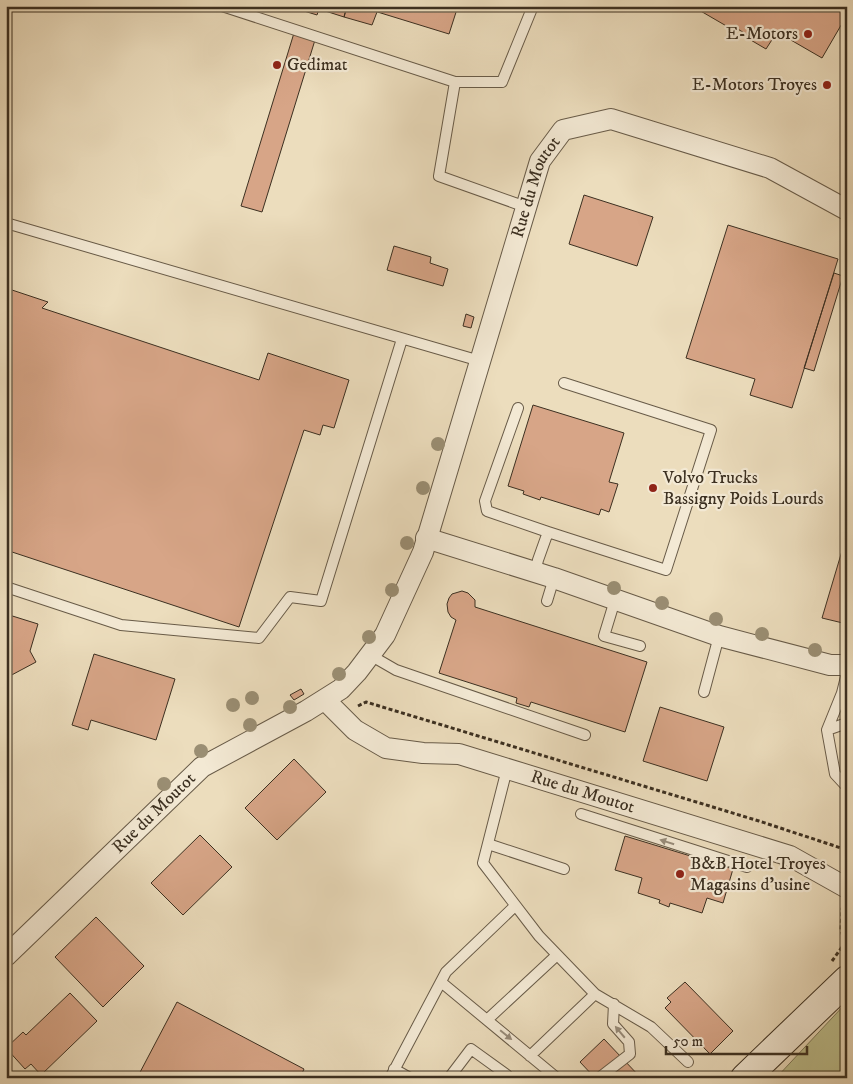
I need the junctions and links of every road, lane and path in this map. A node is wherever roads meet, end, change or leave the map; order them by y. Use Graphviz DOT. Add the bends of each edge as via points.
graph roads {
  1 [pos="222,6"];
  2 [pos="533,6"];
  3 [pos="455,82"];
  4 [pos="526,207"];
  5 [pos="847,210"];
  6 [pos="6,223"];
  7 [pos="402,338"];
  8 [pos="480,361"];
  9 [pos="564,383"];
  10 [pos="518,408"];
  11 [pos="548,532"];
  12 [pos="426,538"];
  13 [pos="535,572"];
  14 [pos="554,578"];
  15 [pos="6,587"];
  16 [pos="616,600"];
  17 [pos="547,602"];
  18 [pos="719,636"];
  19 [pos="640,646"];
  20 [pos="370,655"];
  21 [pos="847,665"];
  22 [pos="847,673"];
  23 [pos="704,692"];
  24 [pos="325,700"];
  25 [pos="339,714"];
  26 [pos="847,723"];
  27 [pos="827,730"];
  28 [pos="585,735"];
  29 [pos="507,769"];
  30 [pos="847,787"];
  31 [pos="582,814"];
  32 [pos="488,844"];
  33 [pos="847,850"];
  34 [pos="747,867"];
  35 [pos="564,869"];
  36 [pos="846,895"];
  37 [pos="515,906"];
  38 [pos="847,950"];
  39 [pos="557,955"];
  40 [pos="6,956"];
  41 [pos="847,980"];
  42 [pos="441,982"];
  43 [pos="595,994"];
  44 [pos="614,1004"];
  45 [pos="487,1020"];
  46 [pos="530,1056"];
  47 [pos="688,1062"];
  48 [pos="392,1074"];
  49 [pos="509,1077"];
  50 [pos="410,1078"];
  51 [pos="449,1078"];
  52 [pos="557,1078"];
  53 [pos="599,1078"];
  54 [pos="745,1078"];
  1 -- 3 [label="lane"];
  2 -- 3 [label="lane" via="502,82"];
  3 -- 4 [label="lane" via="439,176"];
  4 -- 5 [label="street, Rue du Moutot" via="540,161 563,130 611,119 770,168"];
  4 -- 8 [label="street, Rue du Moutot"];
  6 -- 7 [label="lane"];
  7 -- 8 [label="lane"];
  7 -- 15 [label="lane" via="321,601 290,597 259,638 121,625"];
  8 -- 12 [label="street, Rue du Moutot"];
  9 -- 11 [label="lane" via="711,430 666,570"];
  10 -- 11 [label="lane" via="485,501 487,511"];
  11 -- 13 [label="lane"];
  12 -- 13 [label="street"];
  12 -- 20 [label="street, Rue du Moutot" via="423,552 385,635"];
  13 -- 14 [label="street"];
  14 -- 16 [label="street"];
  14 -- 17 [label="lane"];
  16 -- 18 [label="street"];
  16 -- 19 [label="lane" via="604,636"];
  18 -- 21 [label="street" via="830,665"];
  18 -- 23 [label="lane"];
  20 -- 24 [label="street, Rue du Moutot" via="340,689"];
  20 -- 28 [label="lane" via="396,670"];
  22 -- 27 [label="lane"];
  24 -- 25 [label="street, Rue du Moutot"];
  24 -- 40 [label="street, Rue du Moutot" via="202,768"];
  25 -- 29 [label="street, Rue du Moutot" via="354,730 386,748 459,754"];
  25 -- 33 [label="path" via="366,702 759,820"];
  26 -- 27 [label="lane"];
  27 -- 30 [label="lane" via="835,774"];
  29 -- 32 [label="lane"];
  29 -- 36 [label="street, Rue du Moutot" via="790,856"];
  34 -- 31 [label="lane, one-way"];
  32 -- 35 [label="lane"];
  32 -- 37 [label="lane" via="482,863"];
  36 -- 38 [label="path" via="841,930"];
  37 -- 39 [label="lane"];
  37 -- 42 [label="lane" via="446,972"];
  39 -- 43 [label="lane"];
  39 -- 45 [label="lane"];
  41 -- 54 [label="main road"];
  42 -- 45 [label="lane"];
  42 -- 48 [label="lane"];
  43 -- 44 [label="lane"];
  43 -- 46 [label="lane"];
  44 -- 47 [label="lane" via="651,1027"];
  53 -- 44 [label="lane, one-way" via="630,1054 629,1042 613,1024"];
  45 -- 46 [label="lane, one-way"];
  46 -- 52 [label="lane"];
  48 -- 50 [label="lane"];
  49 -- 51 [label="lane" via="471,1049"];
}
